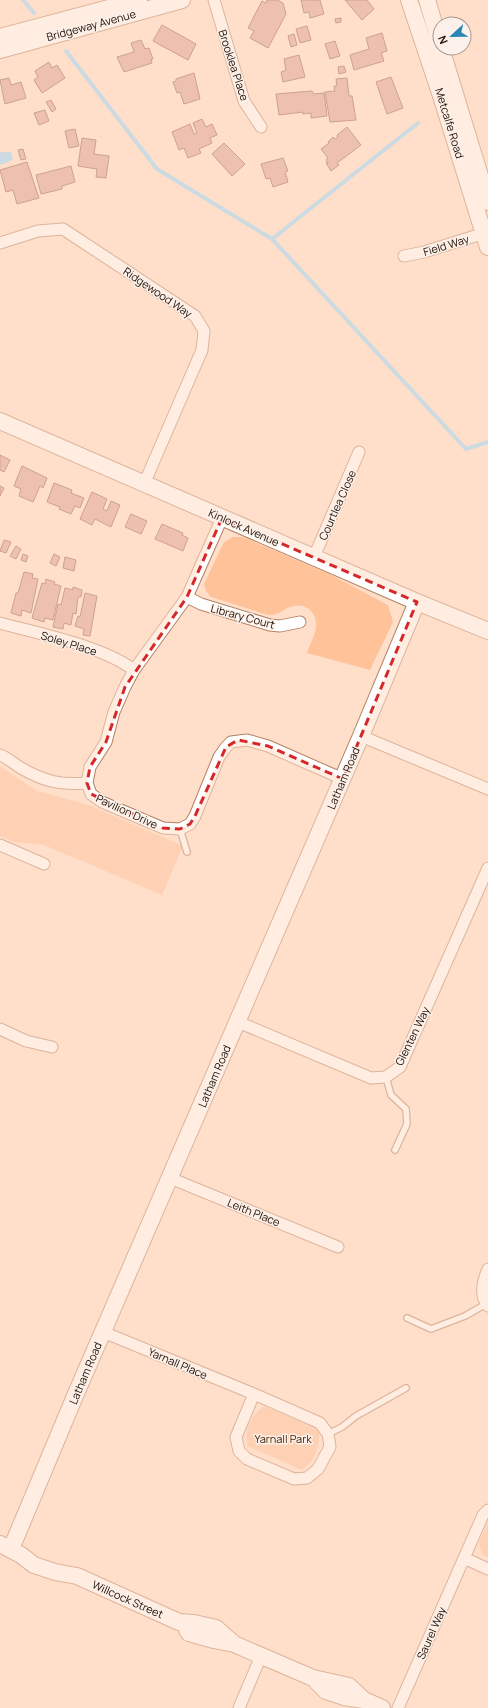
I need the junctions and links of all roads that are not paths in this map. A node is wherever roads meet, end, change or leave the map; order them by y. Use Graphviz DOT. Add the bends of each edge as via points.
graph roads {
  1 [pos="138,0"];
  2 [pos="182,0"];
  3 [pos="214,0"];
  4 [pos="410,0"];
  5 [pos="427,0"];
  6 [pos="432,17"];
  7 [pos="0,38"];
  8 [pos="0,50"];
  9 [pos="443,56"];
  10 [pos="261,127"];
  11 [pos="488,202"];
  12 [pos="487,238"];
  13 [pos="0,243"];
  14 [pos="404,256"];
  15 [pos="0,421"];
  16 [pos="359,452"];
  17 [pos="144,484"];
  18 [pos="222,518"];
  19 [pos="314,557"];
  20 [pos="187,597"];
  21 [pos="417,602"];
  22 [pos="300,622"];
  23 [pos="0,623"];
  24 [pos="488,631"];
  25 [pos="134,670"];
  26 [pos="361,736"];
  27 [pos="0,755"];
  28 [pos="343,778"];
  29 [pos="87,783"];
  30 [pos="488,789"];
  31 [pos="180,829"];
  32 [pos="0,845"];
  33 [pos="187,852"];
  34 [pos="44,864"];
  35 [pos="488,868"];
  36 [pos="238,1022"];
  37 [pos="0,1029"];
  38 [pos="52,1047"];
  39 [pos="386,1077"];
  40 [pos="395,1150"];
  41 [pos="170,1178"];
  42 [pos="338,1246"];
  43 [pos="488,1269"];
  44 [pos="487,1305"];
  45 [pos="407,1318"];
  46 [pos="103,1332"];
  47 [pos="406,1388"];
  48 [pos="254,1394"];
  49 [pos="328,1434"];
  50 [pos="488,1510"];
  51 [pos="11,1549"];
  52 [pos="464,1558"];
  53 [pos="488,1568"];
  54 [pos="261,1656"];
  55 [pos="239,1708"];
  56 [pos="382,1708"];
  57 [pos="398,1708"];
  1 -- 7 [label="street, Bridgeway Avenue"];
  2 -- 8 [label="street, Bridgeway Avenue"];
  3 -- 10 [label="street, Brooklea Place" via="244,101"];
  4 -- 12 [label="street, Metcalfe Road"];
  5 -- 6 [label="street"];
  9 -- 11 [label="street, Metcalfe Road"];
  12 -- 14 [label="street, Field Way"];
  13 -- 17 [label="street, Ridgewood Way" via="38,231 62,229 195,316 204,331 202,350"];
  15 -- 17 [label="street, Kinlock Avenue"];
  16 -- 19 [label="street, Courtlea Close"];
  17 -- 18 [label="street, Kinlock Avenue"];
  18 -- 19 [label="street, Kinlock Avenue"];
  18 -- 20 [label="street, Pavilion Drive"];
  19 -- 21 [label="street, Kinlock Avenue"];
  20 -- 22 [label="street, Library Court" via="201,604 270,625"];
  20 -- 25 [label="street, Pavilion Drive"];
  21 -- 24 [label="street, Kinlock Avenue"];
  21 -- 26 [label="street, Latham Road"];
  23 -- 25 [label="street, Soley Place" via="82,646 120,661"];
  25 -- 29 [label="street, Pavilion Drive" via="114,712 106,742 90,767"];
  26 -- 28 [label="street, Latham Road"];
  26 -- 30 [label="street"];
  27 -- 29 [label="street" via="21,768 64,785"];
  28 -- 31 [label="street" via="268,746 247,740 232,742 219,757 195,816 190,824"];
  28 -- 36 [label="street, Latham Road"];
  29 -- 31 [label="street, Pavilion Drive" via="92,794 102,802 162,828"];
  31 -- 33 [label="lane"];
  32 -- 34 [label="street"];
  35 -- 39 [label="street, Glenten Way" via="400,1067"];
  36 -- 39 [label="street, Glenten Way" via="372,1078"];
  36 -- 41 [label="street, Latham Road"];
  37 -- 38 [label="street" via="26,1041"];
  39 -- 40 [label="lane" via="391,1095 406,1109 407,1124"];
  41 -- 42 [label="street, Leith Place"];
  41 -- 46 [label="street, Latham Road"];
  43 -- 44 [label="street" via="482,1283 484,1301"];
  44 -- 45 [label="lane" via="431,1329"];
  46 -- 48 [label="street, Yarnall Place"];
  46 -- 51 [label="street, Latham Road"];
  47 -- 49 [label="lane"];
  48 -- 49 [label="street, Yarnall Place" via="320,1422"];
  48 -- 49 [label="street" via="236,1436 239,1450 247,1460 294,1479 307,1478 318,1469 330,1447"];
  50 -- 52 [label="street, Saurel Way" via="483,1515"];
  51 -- 54 [label="street, Willcock Street" via="34,1565 77,1576 179,1622 189,1633 234,1644"];
  52 -- 53 [label="street"];
  52 -- 57 [label="street, Saurel Way"];
  54 -- 55 [label="street"];
  54 -- 56 [label="street, Willcock Street" via="313,1678 326,1691 364,1700"];
}
